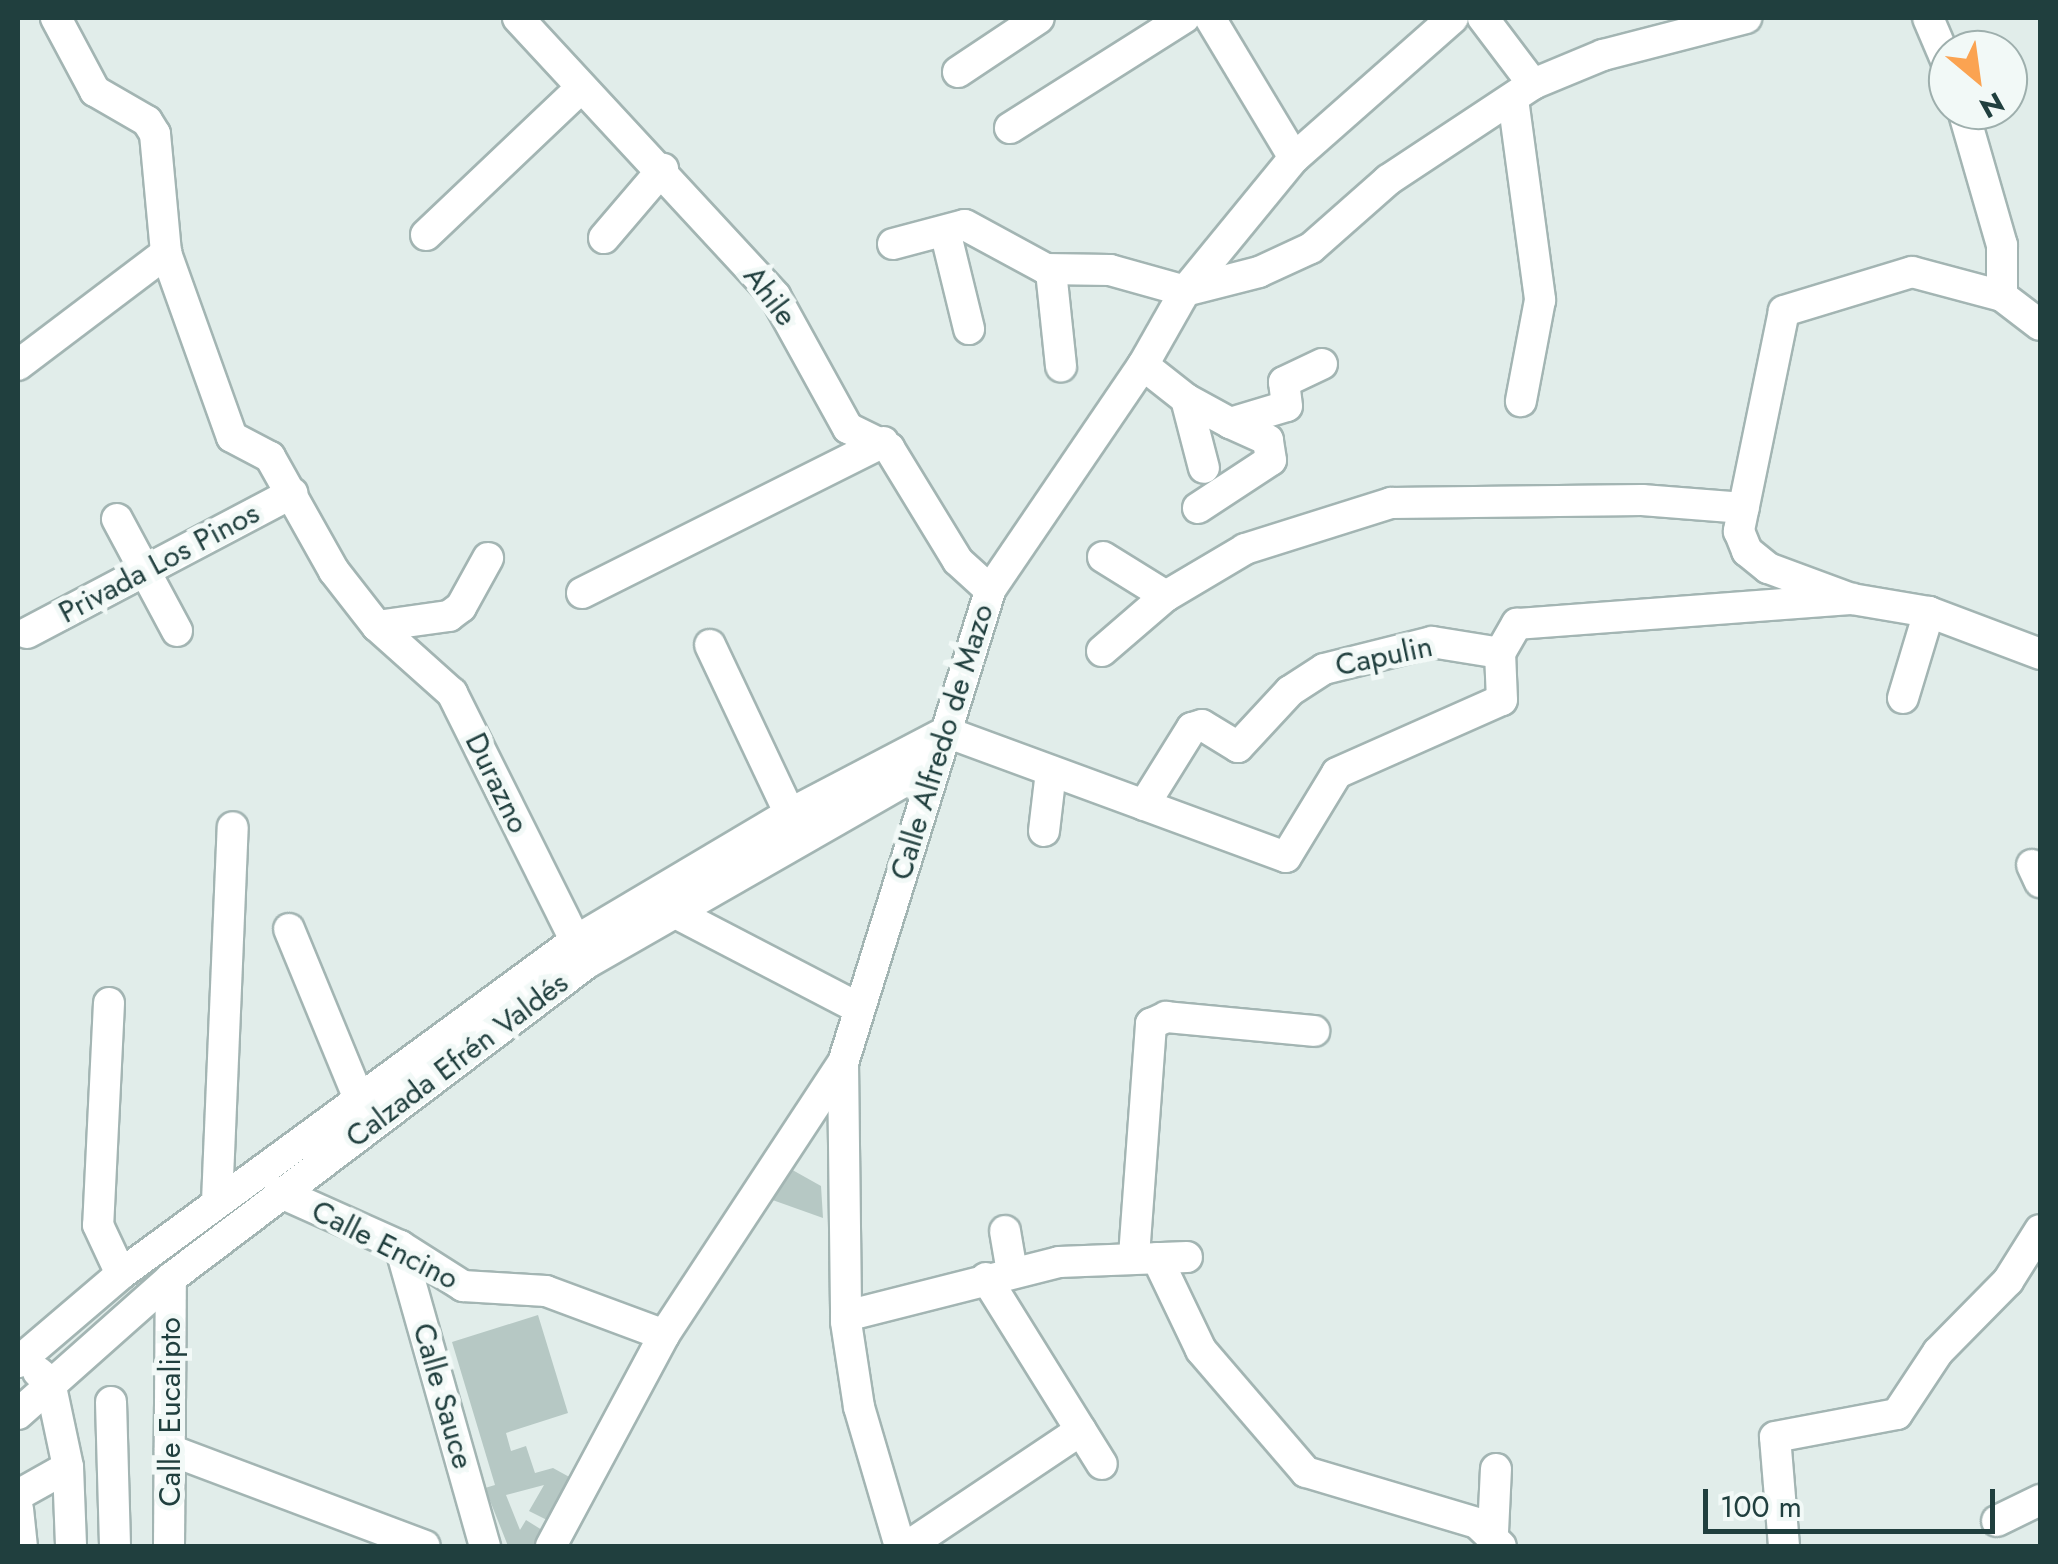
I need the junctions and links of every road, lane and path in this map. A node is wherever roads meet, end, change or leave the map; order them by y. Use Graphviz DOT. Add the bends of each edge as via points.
graph roads {
  1 [pos="56,18"];
  2 [pos="518,18"];
  3 [pos="1038,18"];
  4 [pos="1184,18"];
  5 [pos="1210,18"];
  6 [pos="1453,18"];
  7 [pos="1482,18"];
  8 [pos="1746,18"];
  9 [pos="958,72"];
  10 [pos="581,88"];
  11 [pos="1523,92"];
  12 [pos="1010,128"];
  13 [pos="1969,130"];
  14 [pos="1294,158"];
  15 [pos="663,168"];
  16 [pos="945,231"];
  17 [pos="426,235"];
  18 [pos="604,238"];
  19 [pos="893,244"];
  20 [pos="166,253"];
  21 [pos="1052,271"];
  22 [pos="1185,291"];
  23 [pos="2002,296"];
  24 [pos="2040,325"];
  25 [pos="969,328"];
  26 [pos="18,364"];
  27 [pos="1322,364"];
  28 [pos="1061,366"];
  29 [pos="1143,366"];
  30 [pos="1186,399"];
  31 [pos="1521,400"];
  32 [pos="1230,423"];
  33 [pos="883,442"];
  34 [pos="1204,468"];
  35 [pos="292,494"];
  36 [pos="1198,508"];
  37 [pos="1744,508"];
  38 [pos="117,520"];
  39 [pos="1103,557"];
  40 [pos="488,558"];
  41 [pos="145,573"];
  42 [pos="990,590"];
  43 [pos="582,593"];
  44 [pos="1166,596"];
  45 [pos="1852,599"];
  46 [pos="1929,612"];
  47 [pos="377,626"];
  48 [pos="176,631"];
  49 [pos="27,633"];
  50 [pos="710,645"];
  51 [pos="1102,651"];
  52 [pos="1500,653"];
  53 [pos="2040,654"];
  54 [pos="1903,698"];
  55 [pos="946,732"];
  56 [pos="936,763"];
  57 [pos="1051,771"];
  58 [pos="1144,805"];
  59 [pos="794,825"];
  60 [pos="233,827"];
  61 [pos="1044,831"];
  62 [pos="672,911"];
  63 [pos="289,929"];
  64 [pos="581,952"];
  65 [pos="109,1003"];
  66 [pos="858,1008"];
  67 [pos="1314,1031"];
  68 [pos="843,1063"];
  69 [pos="417,1073"];
  70 [pos="360,1099"];
  71 [pos="280,1192"];
  72 [pos="217,1202"];
  73 [pos="2040,1230"];
  74 [pos="1006,1231"];
  75 [pos="400,1246"];
  76 [pos="1159,1257"];
  77 [pos="121,1274"];
  78 [pos="999,1275"];
  79 [pos="170,1278"];
  80 [pos="846,1316"];
  81 [pos="664,1335"];
  82 [pos="20,1359"];
  83 [pos="50,1382"];
  84 [pos="111,1402"];
  85 [pos="18,1414"];
  86 [pos="1081,1430"];
  87 [pos="170,1450"];
  88 [pos="1102,1464"];
  89 [pos="68,1467"];
  90 [pos="1496,1469"];
  91 [pos="18,1495"];
  92 [pos="2040,1500"];
  93 [pos="18,1509"];
  94 [pos="1997,1520"];
  95 [pos="342,1534"];
  96 [pos="1497,1539"];
  97 [pos="22,1546"];
  98 [pos="71,1546"];
  99 [pos="114,1546"];
  100 [pos="169,1546"];
  101 [pos="424,1546"];
  102 [pos="485,1546"];
  103 [pos="551,1546"];
  104 [pos="900,1546"];
  105 [pos="908,1546"];
  106 [pos="1784,1546"];
  1 -- 20 [label="street, Durazno" via="103,101 152,127"];
  2 -- 10 [label="street, Ahile"];
  3 -- 9 [label="street"];
  4 -- 12 [label="street"];
  5 -- 14 [label="street"];
  6 -- 14 [label="street, Calle Alfredo de Mazo"];
  7 -- 11 [label="street"];
  8 -- 11 [label="street" via="1603,56"];
  10 -- 15 [label="street, Ahile"];
  10 -- 17 [label="street"];
  11 -- 22 [label="street" via="1388,180 1311,248 1258,272"];
  11 -- 31 [label="street" via="1540,300"];
  13 -- 23 [label="street" via="2002,244"];
  14 -- 22 [label="street, Calle Alfredo de Mazo"];
  15 -- 18 [label="street"];
  15 -- 33 [label="street, Ahile" via="783,306 848,428"];
  16 -- 19 [label="street"];
  16 -- 21 [label="street" via="965,225 992,235 1022,261"];
  16 -- 25 [label="street"];
  20 -- 26 [label="street"];
  20 -- 35 [label="street, Durazno" via="231,435 268,455"];
  21 -- 22 [label="street" via="1100,268"];
  21 -- 28 [label="street"];
  22 -- 29 [label="street, Calle Alfredo de Mazo"];
  23 -- 24 [label="street"];
  23 -- 37 [label="street" via="1906,272 1782,313"];
  27 -- 32 [label="street" via="1284,382 1286,406"];
  29 -- 30 [label="street"];
  29 -- 42 [label="street, Calle Alfredo de Mazo"];
  30 -- 32 [label="street"];
  30 -- 34 [label="street"];
  32 -- 36 [label="street" via="1268,440 1271,460"];
  33 -- 42 [label="street, Ahile" via="958,560"];
  33 -- 43 [label="street"];
  35 -- 41 [label="street, Privada Los Pinos"];
  35 -- 47 [label="street, Durazno" via="324,555"];
  37 -- 44 [label="street" via="1642,500 1391,503 1245,549"];
  37 -- 45 [label="street" via="1740,538 1759,563"];
  38 -- 41 [label="street"];
  39 -- 44 [label="street"];
  40 -- 47 [label="street" via="462,607 449,616"];
  41 -- 48 [label="street"];
  41 -- 49 [label="street, Privada Los Pinos"];
  42 -- 55 [label="street, Calle Alfredo de Mazo"];
  44 -- 51 [label="street"];
  45 -- 46 [label="street"];
  45 -- 52 [label="street" via="1524,622"];
  46 -- 53 [label="street"];
  46 -- 54 [label="street"];
  47 -- 64 [label="street, Durazno" via="452,694"];
  50 -- 59 [label="street"];
  52 -- 58 [label="street, Capulin" via="1432,642 1324,669 1290,691 1238,746 1195,726"];
  52 -- 58 [label="street" via="1502,700 1336,773 1289,856"];
  55 -- 56 [label="street, Calle Alfredo de Mazo"];
  55 -- 57 [label="street"];
  55 -- 59 [label="street, Calzada Efrén Valdés"];
  56 -- 59 [label="street, Calzada Efrén Valdés"];
  56 -- 66 [label="street, Calle Alfredo de Mazo"];
  57 -- 58 [label="street"];
  57 -- 61 [label="street"];
  59 -- 62 [label="street, Calzada Efrén Valdés"];
  59 -- 64 [label="street, Calzada Efrén Valdés"];
  60 -- 72 [label="street"];
  62 -- 64 [label="street, Calzada Efrén Valdés"];
  62 -- 66 [label="street"];
  63 -- 70 [label="street"];
  64 -- 69 [label="street, Calzada Efrén Valdés"];
  65 -- 77 [label="street" via="98,1225"];
  66 -- 68 [label="street, Calle Alfredo de Mazo"];
  67 -- 76 [label="street" via="1166,1017 1151,1024"];
  68 -- 80 [label="street"];
  68 -- 81 [label="street, Calle Alfredo de Mazo"];
  69 -- 70 [label="street, Calzada Efrén Valdés"];
  69 -- 71 [label="street, Calzada Efrén Valdés"];
  70 -- 72 [label="street, Calzada Efrén Valdés"];
  71 -- 75 [label="street, Calle Encino"];
  71 -- 79 [label="street, Calzada Efrén Valdés"];
  72 -- 77 [label="street, Calzada Efrén Valdés"];
  73 -- 106 [label="street" via="2002,1289 1938,1352 1896,1414 1776,1437"];
  74 -- 78 [label="street"];
  75 -- 81 [label="street, Calle Encino" via="467,1288 546,1291"];
  75 -- 102 [label="street, Calle Sauce"];
  76 -- 78 [label="street"];
  76 -- 96 [label="street" via="1201,1350 1306,1472"];
  77 -- 82 [label="street, Calzada Efrén Valdés"];
  78 -- 80 [label="street"];
  78 -- 86 [label="street"];
  79 -- 83 [label="street, Calzada Efrén Valdés"];
  79 -- 87 [label="street, Calle Eucalipto"];
  80 -- 104 [label="street" via="860,1407"];
  81 -- 103 [label="street, Calle Alfredo de Mazo"];
  82 -- 83 [label="street"];
  83 -- 85 [label="street, Calzada Efrén Valdés"];
  83 -- 89 [label="street"];
  84 -- 99 [label="street"];
  86 -- 88 [label="street"];
  86 -- 105 [label="street"];
  87 -- 95 [label="street"];
  87 -- 100 [label="street, Calle Eucalipto"];
  89 -- 91 [label="street"];
  89 -- 98 [label="street"];
  90 -- 96 [label="street"];
  92 -- 94 [label="street"];
  93 -- 97 [label="street"];
  95 -- 101 [label="street"];
}
